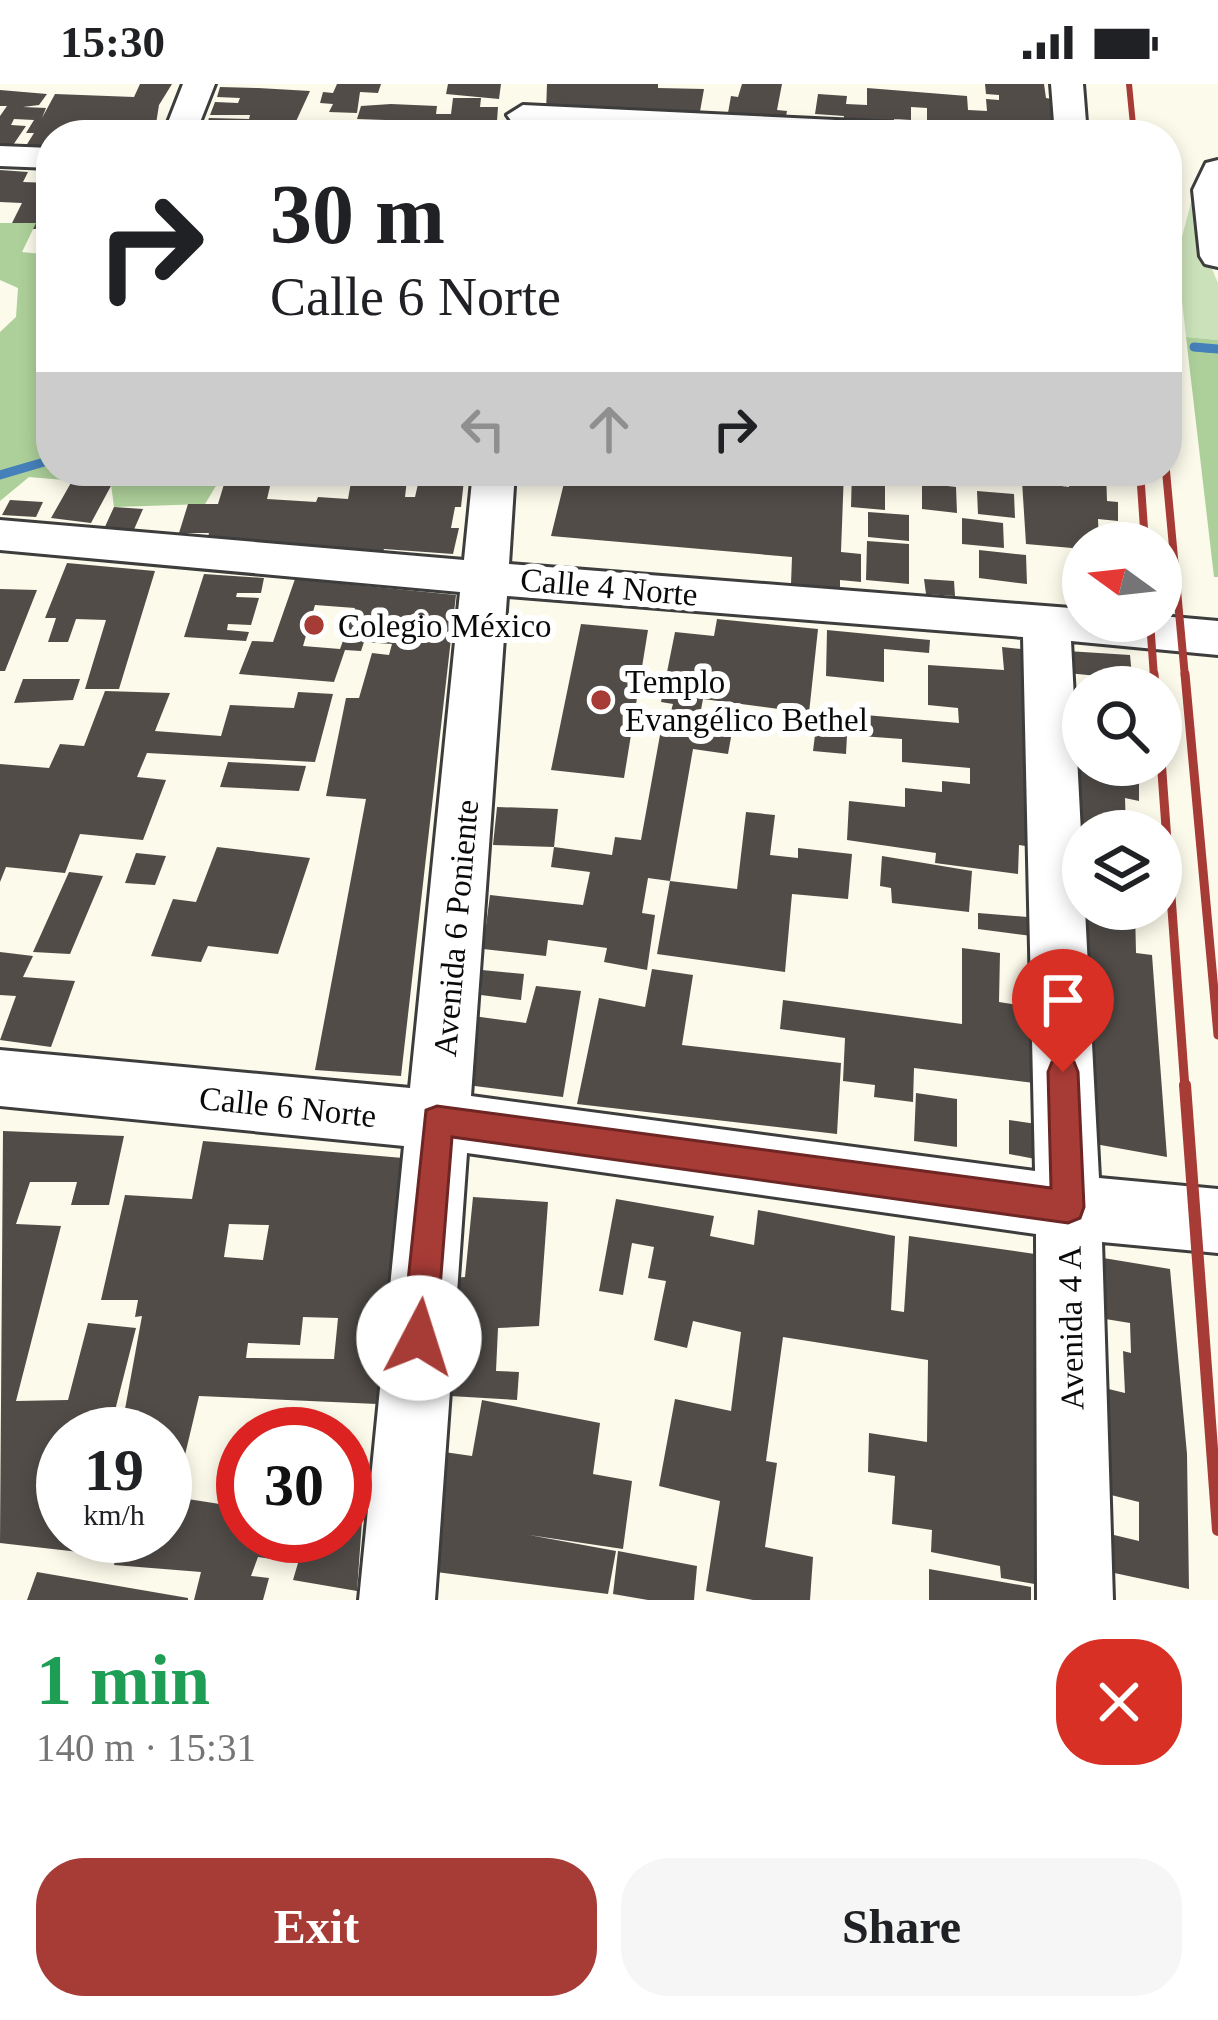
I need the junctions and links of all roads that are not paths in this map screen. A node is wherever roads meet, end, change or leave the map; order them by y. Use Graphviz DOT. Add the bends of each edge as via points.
graph roads {
  1 [pos="199,84"];
  2 [pos="1067,84"];
  3 [pos="524,111"];
  4 [pos="184,120"];
  5 [pos="611,120"];
  6 [pos="776,120"];
  7 [pos="825,120"];
  8 [pos="1070,120"];
  9 [pos="0,156"];
  10 [pos="36,157"];
  11 [pos="1218,170"];
  12 [pos="1218,256"];
  13 [pos="493,486"];
  14 [pos="0,535"];
  15 [pos="486,577"];
  16 [pos="1046,623"];
  17 [pos="1218,638"];
  18 [pos="0,1078"];
  19 [pos="437,1120"];
  20 [pos="1068,1207"];
  21 [pos="1218,1221"];
  22 [pos="397,1600"];
  23 [pos="1076,1600"];
  1 -- 4 [label="street"];
  2 -- 8 [label="street"];
  3 -- 5 [label="street"];
  6 -- 7 [label="street"];
  9 -- 10 [label="street"];
  11 -- 12 [label="street" via="1210,190"];
  13 -- 15 [label="street, Avenida 6 Poniente"];
  14 -- 15 [label="street, Calle 4 Norte"];
  15 -- 16 [label="street, Calle 4 Norte"];
  15 -- 19 [label="street, Avenida 6 Poniente"];
  16 -- 17 [label="street, Calle 4 Norte"];
  16 -- 20 [label="street, Avenida 4 A"];
  18 -- 19 [label="street, Calle 6 Norte"];
  19 -- 20 [label="street, Calle 6 Norte"];
  19 -- 22 [label="street, Avenida 6 Poniente"];
  20 -- 21 [label="street, Calle 6 Norte"];
  20 -- 23 [label="street, Avenida 4 A"];
}
